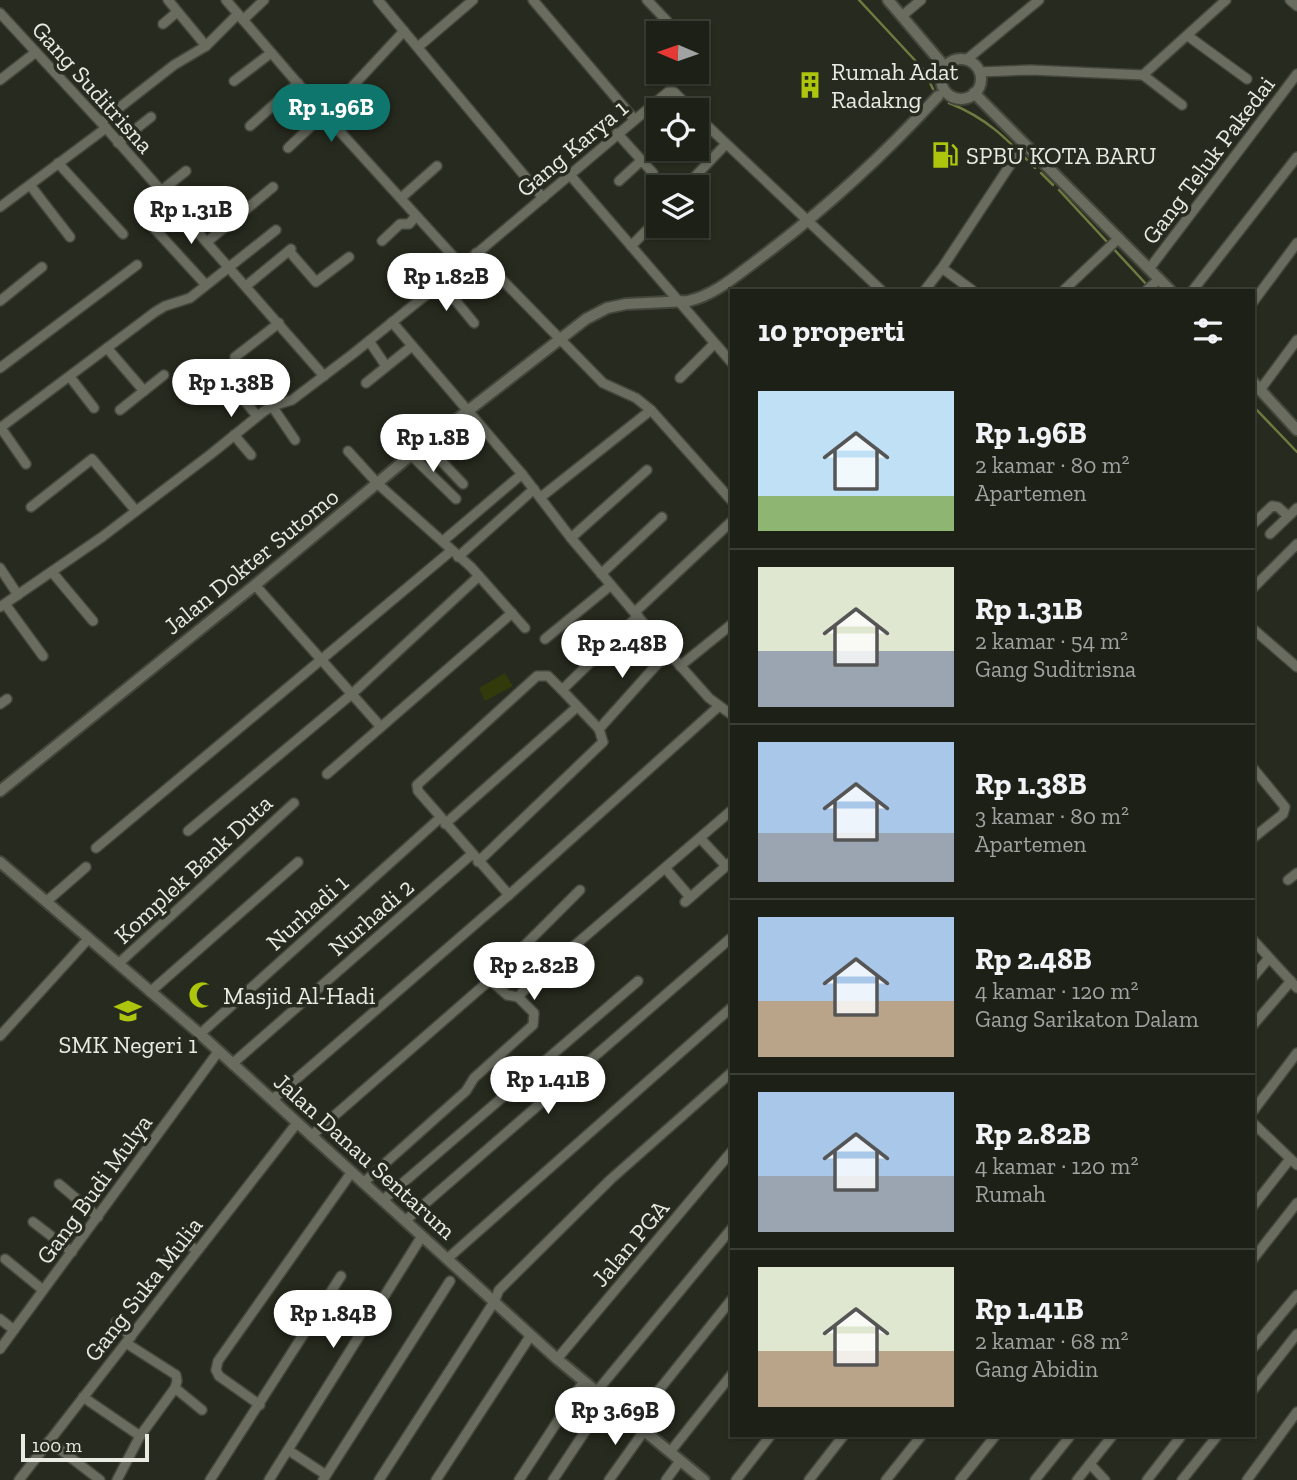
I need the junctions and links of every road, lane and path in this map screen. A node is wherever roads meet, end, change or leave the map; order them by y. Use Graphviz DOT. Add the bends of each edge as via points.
graph roads {
  1 [pos="168,0"];
  2 [pos="226,0"];
  3 [pos="264,0"];
  4 [pos="377,0"];
  5 [pos="473,0"];
  6 [pos="533,0"];
  7 [pos="647,0"];
  8 [pos="888,0"];
  9 [pos="921,0"];
  10 [pos="1039,0"];
  11 [pos="1226,0"];
  12 [pos="1290,0"];
  13 [pos="1297,6"];
  14 [pos="177,12"];
  15 [pos="0,13"];
  16 [pos="902,16"];
  17 [pos="240,17"];
  18 [pos="667,21"];
  19 [pos="163,24"];
  20 [pos="404,31"];
  21 [pos="1188,36"];
  22 [pos="206,47"];
  23 [pos="418,47"];
  24 [pos="36,52"];
  25 [pos="271,53"];
  26 [pos="971,58"];
  27 [pos="945,63"];
  28 [pos="983,73"];
  29 [pos="1297,74"];
  30 [pos="1143,75"];
  31 [pos="1247,79"];
  32 [pos="0,80"];
  33 [pos="234,81"];
  34 [pos="298,83"];
  35 [pos="943,92"];
  36 [pos="975,96"];
  37 [pos="661,98"];
  38 [pos="678,98"];
  39 [pos="1182,105"];
  40 [pos="646,110"];
  41 [pos="325,114"];
  42 [pos="151,117"];
  43 [pos="634,119"];
  44 [pos="103,125"];
  45 [pos="250,126"];
  46 [pos="709,128"];
  47 [pos="618,134"];
  48 [pos="118,142"];
  49 [pos="726,144"];
  50 [pos="1024,144"];
  51 [pos="288,148"];
  52 [pos="1297,157"];
  53 [pos="642,160"];
  54 [pos="58,163"];
  55 [pos="437,166"];
  56 [pos="186,170"];
  57 [pos="653,173"];
  58 [pos="570,175"];
  59 [pos="695,175"];
  60 [pos="619,181"];
  61 [pos="30,185"];
  62 [pos="273,187"];
  63 [pos="161,191"];
  64 [pos="401,198"];
  65 [pos="543,198"];
  66 [pos="0,207"];
  67 [pos="416,216"];
  68 [pos="809,221"];
  69 [pos="153,227"];
  70 [pos="276,230"];
  71 [pos="646,231"];
  72 [pos="123,234"];
  73 [pos="70,237"];
  74 [pos="1119,238"];
  75 [pos="382,241"];
  76 [pos="207,242"];
  77 [pos="1297,243"];
  78 [pos="631,246"];
  79 [pos="476,253"];
  80 [pos="349,257"];
  81 [pos="137,264"];
  82 [pos="462,266"];
  83 [pos="41,267"];
  84 [pos="230,267"];
  85 [pos="943,268"];
  86 [pos="1149,269"];
  87 [pos="1158,279"];
  88 [pos="441,283"];
  89 [pos="206,285"];
  90 [pos="246,286"];
  91 [pos="876,289"];
  92 [pos="926,289"];
  93 [pos="971,289"];
  94 [pos="1065,289"];
  95 [pos="1147,289"];
  96 [pos="1169,289"];
  97 [pos="1194,289"];
  98 [pos="1255,299"];
  99 [pos="0,301"];
  100 [pos="678,302"];
  101 [pos="392,322"];
  102 [pos="279,323"];
  103 [pos="474,323"];
  104 [pos="561,338"];
  105 [pos="369,341"];
  106 [pos="1297,341"];
  107 [pos="714,344"];
  108 [pos="412,346"];
  109 [pos="107,348"];
  110 [pos="235,357"];
  111 [pos="730,361"];
  112 [pos="386,366"];
  113 [pos="0,368"];
  114 [pos="220,370"];
  115 [pos="164,375"];
  116 [pos="324,376"];
  117 [pos="70,377"];
  118 [pos="680,378"];
  119 [pos="366,383"];
  120 [pos="1257,386"];
  121 [pos="144,391"];
  122 [pos="272,406"];
  123 [pos="94,408"];
  124 [pos="120,410"];
  125 [pos="651,410"];
  126 [pos="468,412"];
  127 [pos="257,416"];
  128 [pos="1295,423"];
  129 [pos="1,428"];
  130 [pos="234,436"];
  131 [pos="295,440"];
  132 [pos="425,444"];
  133 [pos="348,451"];
  134 [pos="251,455"];
  135 [pos="411,455"];
  136 [pos="26,464"];
  137 [pos="647,470"];
  138 [pos="522,474"];
  139 [pos="378,484"];
  140 [pos="463,484"];
  141 [pos="534,489"];
  142 [pos="541,497"];
  143 [pos="456,499"];
  144 [pos="730,499"];
  145 [pos="31,507"];
  146 [pos="1297,508"];
  147 [pos="136,511"];
  148 [pos="1288,516"];
  149 [pos="663,517"];
  150 [pos="1255,522"];
  151 [pos="730,523"];
  152 [pos="1270,534"];
  153 [pos="570,538"];
  154 [pos="443,541"];
  155 [pos="1297,544"];
  156 [pos="455,554"];
  157 [pos="0,568"];
  158 [pos="52,572"];
  159 [pos="601,574"];
  160 [pos="479,576"];
  161 [pos="611,585"];
  162 [pos="256,586"];
  163 [pos="1255,587"];
  164 [pos="18,594"];
  165 [pos="2,606"];
  166 [pos="512,613"];
  167 [pos="637,614"];
  168 [pos="93,621"];
  169 [pos="730,626"];
  170 [pos="525,628"];
  171 [pos="1255,631"];
  172 [pos="545,639"];
  173 [pos="668,652"];
  174 [pos="43,656"];
  175 [pos="322,658"];
  176 [pos="680,666"];
  177 [pos="1297,667"];
  178 [pos="562,690"];
  179 [pos="353,693"];
  180 [pos="577,707"];
  181 [pos="718,707"];
  182 [pos="730,714"];
  183 [pos="381,727"];
  184 [pos="599,729"];
  185 [pos="1255,770"];
  186 [pos="327,774"];
  187 [pos="0,791"];
  188 [pos="294,803"];
  189 [pos="730,812"];
  190 [pos="443,821"];
  191 [pos="188,831"];
  192 [pos="1255,836"];
  193 [pos="700,838"];
  194 [pos="96,848"];
  195 [pos="475,858"];
  196 [pos="0,862"];
  197 [pos="298,863"];
  198 [pos="729,863"];
  199 [pos="86,867"];
  200 [pos="665,868"];
  201 [pos="1297,873"];
  202 [pos="1288,880"];
  203 [pos="580,890"];
  204 [pos="509,895"];
  205 [pos="47,901"];
  206 [pos="89,938"];
  207 [pos="730,939"];
  208 [pos="1255,942"];
  209 [pos="1269,958"];
  210 [pos="118,964"];
  211 [pos="1255,975"];
  212 [pos="491,980"];
  213 [pos="638,981"];
  214 [pos="1294,985"];
  215 [pos="150,992"];
  216 [pos="519,997"];
  217 [pos="730,1009"];
  218 [pos="1255,1023"];
  219 [pos="200,1034"];
  220 [pos="0,1036"];
  221 [pos="218,1052"];
  222 [pos="1297,1053"];
  223 [pos="232,1064"];
  224 [pos="730,1075"];
  225 [pos="272,1100"];
  226 [pos="1255,1108"];
  227 [pos="297,1123"];
  228 [pos="1255,1125"];
  229 [pos="311,1136"];
  230 [pos="730,1154"];
  231 [pos="1294,1162"];
  232 [pos="352,1173"];
  233 [pos="363,1183"];
  234 [pos="59,1184"];
  235 [pos="383,1200"];
  236 [pos="1297,1203"];
  237 [pos="1255,1204"];
  238 [pos="98,1217"];
  239 [pos="405,1221"];
  240 [pos="33,1222"];
  241 [pos="189,1229"];
  242 [pos="730,1230"];
  243 [pos="422,1236"];
  244 [pos="182,1241"];
  245 [pos="197,1250"];
  246 [pos="72,1252"];
  247 [pos="1255,1256"];
  248 [pos="5,1259"];
  249 [pos="447,1259"];
  250 [pos="164,1263"];
  251 [pos="454,1274"];
  252 [pos="341,1276"];
  253 [pos="43,1290"];
  254 [pos="1297,1295"];
  255 [pos="730,1301"];
  256 [pos="494,1302"];
  257 [pos="0,1319"];
  258 [pos="116,1322"];
  259 [pos="14,1330"];
  260 [pos="1297,1334"];
  261 [pos="531,1335"];
  262 [pos="128,1340"];
  263 [pos="1255,1346"];
  264 [pos="0,1349"];
  265 [pos="557,1359"];
  266 [pos="730,1377"];
  267 [pos="584,1381"];
  268 [pos="1255,1387"];
  269 [pos="174,1388"];
  270 [pos="597,1391"];
  271 [pos="83,1397"];
  272 [pos="606,1400"];
  273 [pos="260,1405"];
  274 [pos="202,1410"];
  275 [pos="1297,1412"];
  276 [pos="634,1421"];
  277 [pos="645,1431"];
  278 [pos="141,1436"];
  279 [pos="769,1437"];
  280 [pos="842,1437"];
  281 [pos="920,1437"];
  282 [pos="994,1437"];
  283 [pos="1069,1437"];
  284 [pos="1111,1437"];
  285 [pos="1180,1437"];
  286 [pos="1216,1437"];
  287 [pos="49,1441"];
  288 [pos="288,1450"];
  289 [pos="670,1452"];
  290 [pos="680,1461"];
  291 [pos="1090,1464"];
  292 [pos="325,1478"];
  293 [pos="19,1480"];
  294 [pos="100,1480"];
  295 [pos="117,1480"];
  296 [pos="210,1480"];
  297 [pos="269,1480"];
  298 [pos="379,1480"];
  299 [pos="436,1480"];
  300 [pos="519,1480"];
  301 [pos="552,1480"];
  302 [pos="609,1480"];
  303 [pos="666,1480"];
  304 [pos="704,1480"];
  305 [pos="736,1480"];
  306 [pos="809,1480"];
  307 [pos="886,1480"];
  308 [pos="960,1480"];
  309 [pos="1035,1480"];
  310 [pos="1077,1480"];
  311 [pos="1105,1480"];
  312 [pos="1147,1480"];
  313 [pos="1182,1480"];
  314 [pos="1247,1480"];
  1 -- 14 [label="street"];
  2 -- 17 [label="street"];
  3 -- 17 [label="street"];
  4 -- 20 [label="street"];
  5 -- 23 [label="street"];
  6 -- 43 [label="street"];
  7 -- 18 [label="street"];
  8 -- 16 [label="street"];
  9 -- 16 [label="street"];
  10 -- 26 [label="street"];
  11 -- 21 [label="street"];
  12 -- 13 [label="street"];
  14 -- 19 [label="street"];
  14 -- 22 [label="street"];
  15 -- 24 [label="street, Gang Suditrisna"];
  16 -- 27 [label="street"];
  17 -- 22 [label="street"];
  17 -- 25 [label="street"];
  20 -- 23 [label="street"];
  20 -- 41 [label="street"];
  21 -- 30 [label="street"];
  21 -- 31 [label="street"];
  22 -- 44 [label="street" via="174,65"];
  23 -- 65 [label="street"];
  24 -- 32 [label="street"];
  24 -- 44 [label="street, Gang Suditrisna"];
  25 -- 33 [label="street"];
  25 -- 34 [label="street"];
  26 -- 27 [label="street"];
  26 -- 28 [label="street"];
  27 -- 35 [label="street"];
  28 -- 30 [label="street"];
  28 -- 36 [label="street"];
  29 -- 86 [label="street, Gang Teluk Pakedai"];
  30 -- 39 [label="street"];
  34 -- 41 [label="street"];
  34 -- 45 [label="street"];
  35 -- 36 [label="street" via="959,99"];
  35 -- 68 [label="street, Jalan Dokter Sutomo"];
  36 -- 50 [label="street"];
  37 -- 38 [label="street, Gang Karya 1" via="670,91"];
  40 -- 43 [label="street, Gang Karya 1"];
  41 -- 51 [label="street"];
  41 -- 64 [label="street"];
  42 -- 48 [label="street"];
  43 -- 47 [label="street, Gang Karya 1"];
  44 -- 48 [label="street, Gang Suditrisna"];
  44 -- 54 [label="street"];
  46 -- 49 [label="street"];
  47 -- 53 [label="street"];
  47 -- 58 [label="street, Gang Karya 1"];
  48 -- 63 [label="street, Gang Suditrisna"];
  49 -- 59 [label="street"];
  49 -- 68 [label="street"];
  50 -- 74 [label="street"];
  50 -- 85 [label="street"];
  52 -- 97 [label="street"];
  53 -- 57 [label="street"];
  53 -- 60 [label="street"];
  54 -- 61 [label="street"];
  54 -- 72 [label="street"];
  55 -- 64 [label="street"];
  56 -- 63 [label="street"];
  58 -- 65 [label="street, Gang Karya 1"];
  58 -- 78 [label="street"];
  61 -- 66 [label="street"];
  61 -- 73 [label="street"];
  62 -- 76 [label="street"];
  63 -- 76 [label="street, Gang Suditrisna"];
  64 -- 67 [label="street"];
  65 -- 79 [label="street, Gang Karya 1"];
  67 -- 75 [label="street" via="409,224 400,223"];
  67 -- 82 [label="street"];
  68 -- 91 [label="street"];
  68 -- 100 [label="street, Jalan Dokter Sutomo" via="705,296"];
  69 -- 89 [label="street"];
  70 -- 84 [label="street"];
  71 -- 78 [label="street"];
  74 -- 86 [label="street"];
  74 -- 94 [label="street"];
  76 -- 84 [label="street, Gang Suditrisna"];
  77 -- 98 [label="street"];
  78 -- 100 [label="street"];
  79 -- 82 [label="street, Gang Karya 1"];
  79 -- 104 [label="street"];
  80 -- 90 [label="street" via="316,282 291,249"];
  81 -- 113 [label="street"];
  82 -- 88 [label="street, Gang Karya 1"];
  83 -- 99 [label="street"];
  84 -- 89 [label="street"];
  84 -- 90 [label="street, Gang Suditrisna"];
  85 -- 92 [label="street"];
  85 -- 93 [label="street"];
  86 -- 87 [label="street"];
  87 -- 95 [label="street"];
  87 -- 96 [label="street"];
  88 -- 101 [label="street, Gang Karya 1"];
  88 -- 103 [label="street"];
  89 -- 109 [label="street" via="184,301 162,308"];
  90 -- 102 [label="street, Gang Suditrisna"];
  100 -- 104 [label="street, Jalan Dokter Sutomo" via="607,308"];
  100 -- 107 [label="street"];
  101 -- 105 [label="street, Gang Karya 1"];
  101 -- 108 [label="street"];
  102 -- 110 [label="street"];
  102 -- 116 [label="street, Gang Suditrisna"];
  104 -- 125 [label="street" via="603,383"];
  104 -- 126 [label="street, Jalan Dokter Sutomo"];
  105 -- 112 [label="street"];
  105 -- 116 [label="street, Gang Karya 1"];
  106 -- 120 [label="street"];
  107 -- 111 [label="street"];
  107 -- 118 [label="street"];
  108 -- 112 [label="street"];
  108 -- 126 [label="street"];
  109 -- 117 [label="street"];
  109 -- 121 [label="street"];
  112 -- 119 [label="street"];
  114 -- 127 [label="street"];
  115 -- 121 [label="street"];
  116 -- 122 [label="street, Gang Karya 1" via="289,402"];
  117 -- 123 [label="street"];
  117 -- 129 [label="street"];
  120 -- 128 [label="street"];
  121 -- 124 [label="street"];
  122 -- 127 [label="street, Gang Karya 1"];
  122 -- 131 [label="street"];
  125 -- 142 [label="street"];
  125 -- 144 [label="street"];
  126 -- 132 [label="street, Jalan Dokter Sutomo"];
  126 -- 138 [label="street"];
  127 -- 130 [label="street, Gang Karya 1"];
  129 -- 136 [label="street"];
  130 -- 134 [label="street"];
  130 -- 147 [label="street, Gang Karya 1"];
  132 -- 135 [label="street, Jalan Dokter Sutomo"];
  132 -- 140 [label="street"];
  133 -- 139 [label="street"];
  135 -- 139 [label="street, Jalan Dokter Sutomo"];
  135 -- 143 [label="street"];
  137 -- 153 [label="street"];
  138 -- 141 [label="street"];
  138 -- 154 [label="street"];
  139 -- 154 [label="street"];
  139 -- 162 [label="street, Jalan Dokter Sutomo"];
  141 -- 142 [label="street"];
  141 -- 156 [label="street"];
  142 -- 153 [label="street"];
  145 -- 147 [label="street" via="92,459"];
  146 -- 148 [label="street"];
  147 -- 158 [label="street, Gang Karya 1"];
  148 -- 150 [label="street" via="1272,506"];
  148 -- 152 [label="street"];
  149 -- 159 [label="street"];
  151 -- 167 [label="street"];
  153 -- 159 [label="street"];
  154 -- 156 [label="street"];
  155 -- 163 [label="street"];
  156 -- 160 [label="street"];
  156 -- 175 [label="street"];
  157 -- 164 [label="street"];
  158 -- 164 [label="street, Gang Karya 1"];
  158 -- 168 [label="street"];
  159 -- 161 [label="street"];
  160 -- 166 [label="street"];
  160 -- 179 [label="street"];
  161 -- 167 [label="street"];
  161 -- 172 [label="street"];
  162 -- 175 [label="street"];
  162 -- 187 [label="street, Jalan Dokter Sutomo"];
  164 -- 165 [label="street, Gang Karya 1"];
  165 -- 174 [label="street"];
  166 -- 170 [label="street"];
  166 -- 183 [label="street"];
  167 -- 173 [label="street"];
  167 -- 178 [label="street"];
  169 -- 176 [label="street"];
  171 -- 177 [label="street"];
  173 -- 176 [label="street"];
  173 -- 184 [label="street"];
  175 -- 179 [label="street"];
  175 -- 194 [label="street"];
  176 -- 181 [label="street"];
  178 -- 180 [label="street"];
  178 -- 190 [label="street" via="548,676 537,676 418,784 417,790"];
  179 -- 183 [label="street"];
  179 -- 191 [label="street"];
  180 -- 184 [label="street"];
  180 -- 190 [label="street, Nurhadi 1"];
  181 -- 182 [label="street"];
  181 -- 204 [label="street"];
  183 -- 186 [label="street"];
  184 -- 195 [label="street, Nurhadi 2" via="601,745"];
  185 -- 192 [label="street" via="1285,807 1283,814"];
  188 -- 210 [label="street, Komplek Bank Duta"];
  189 -- 193 [label="street"];
  190 -- 195 [label="street"];
  190 -- 219 [label="street, Nurhadi 1"];
  193 -- 198 [label="street"];
  193 -- 200 [label="street"];
  195 -- 204 [label="street"];
  195 -- 223 [label="street, Nurhadi 2"];
  196 -- 205 [label="street, Jalan Danau Sentarum"];
  197 -- 215 [label="street"];
  198 -- 200 [label="street" via="688,899"];
  199 -- 205 [label="street"];
  200 -- 216 [label="street"];
  201 -- 202 [label="street"];
  203 -- 212 [label="street"];
  204 -- 225 [label="street"];
  205 -- 206 [label="street, Jalan Danau Sentarum"];
  206 -- 210 [label="street, Jalan Danau Sentarum"];
  206 -- 220 [label="street"];
  207 -- 239 [label="street"];
  208 -- 209 [label="street"];
  209 -- 211 [label="street"];
  209 -- 214 [label="street"];
  210 -- 215 [label="street, Jalan Danau Sentarum"];
  212 -- 216 [label="street" via="506,995"];
  212 -- 229 [label="street"];
  213 -- 235 [label="street"];
  214 -- 218 [label="street"];
  215 -- 219 [label="street, Jalan Danau Sentarum"];
  216 -- 233 [label="street" via="534,1013 533,1025"];
  217 -- 249 [label="street"];
  219 -- 221 [label="street, Jalan Danau Sentarum"];
  221 -- 223 [label="street, Jalan Danau Sentarum"];
  221 -- 238 [label="street, Gang Budi Mulya"];
  222 -- 226 [label="street"];
  223 -- 225 [label="street, Jalan Danau Sentarum"];
  224 -- 256 [label="street" via="602,1189 499,1290"];
  225 -- 227 [label="street, Jalan Danau Sentarum"];
  227 -- 229 [label="street, Jalan Danau Sentarum"];
  227 -- 245 [label="street, Gang Suka Mulia"];
  228 -- 231 [label="street"];
  229 -- 232 [label="street, Jalan Danau Sentarum"];
  230 -- 265 [label="street, Jalan PGA"];
  231 -- 237 [label="street"];
  232 -- 233 [label="street, Jalan Danau Sentarum"];
  232 -- 273 [label="street" via="218,1361 219,1376"];
  233 -- 235 [label="street, Jalan Danau Sentarum"];
  234 -- 238 [label="street"];
  235 -- 239 [label="street, Jalan Danau Sentarum"];
  236 -- 247 [label="street"];
  238 -- 246 [label="street, Gang Budi Mulya"];
  239 -- 243 [label="street, Jalan Danau Sentarum"];
  240 -- 246 [label="street"];
  241 -- 244 [label="street"];
  242 -- 270 [label="street"];
  243 -- 249 [label="street, Jalan Danau Sentarum"];
  243 -- 288 [label="street"];
  244 -- 245 [label="street"];
  244 -- 250 [label="street"];
  245 -- 262 [label="street, Gang Suka Mulia"];
  246 -- 253 [label="street, Gang Budi Mulya"];
  248 -- 253 [label="street"];
  249 -- 251 [label="street, Jalan Danau Sentarum"];
  251 -- 256 [label="street, Jalan Danau Sentarum"];
  251 -- 292 [label="street"];
  252 -- 273 [label="street"];
  253 -- 259 [label="street, Gang Budi Mulya"];
  254 -- 263 [label="street"];
  255 -- 276 [label="street"];
  256 -- 261 [label="street, Jalan Danau Sentarum"];
  256 -- 298 [label="street"];
  257 -- 259 [label="street"];
  258 -- 262 [label="street"];
  259 -- 264 [label="street, Gang Budi Mulya"];
  260 -- 268 [label="street"];
  261 -- 265 [label="street, Jalan Danau Sentarum"];
  261 -- 299 [label="street"];
  262 -- 269 [label="street" via="176,1375"];
  262 -- 271 [label="street, Gang Suka Mulia"];
  265 -- 267 [label="street, Jalan Danau Sentarum"];
  266 -- 289 [label="street"];
  267 -- 270 [label="street, Jalan Danau Sentarum"];
  267 -- 300 [label="street"];
  269 -- 274 [label="street"];
  269 -- 278 [label="street"];
  270 -- 272 [label="street, Jalan Danau Sentarum"];
  271 -- 278 [label="street"];
  271 -- 287 [label="street, Gang Suka Mulia"];
  272 -- 276 [label="street, Jalan Danau Sentarum"];
  272 -- 301 [label="street"];
  273 -- 296 [label="street"];
  275 -- 314 [label="street"];
  276 -- 277 [label="street, Jalan Danau Sentarum"];
  277 -- 289 [label="street, Jalan Danau Sentarum"];
  277 -- 302 [label="street"];
  278 -- 295 [label="street"];
  279 -- 305 [label="street"];
  280 -- 306 [label="street"];
  281 -- 307 [label="street"];
  282 -- 308 [label="street"];
  283 -- 309 [label="street"];
  284 -- 291 [label="street"];
  285 -- 312 [label="street"];
  286 -- 313 [label="street"];
  287 -- 293 [label="street, Gang Suka Mulia"];
  287 -- 294 [label="street"];
  288 -- 292 [label="street"];
  288 -- 297 [label="street"];
  289 -- 290 [label="street, Jalan Danau Sentarum"];
  290 -- 303 [label="street"];
  290 -- 304 [label="street, Jalan Danau Sentarum"];
  291 -- 310 [label="street"];
  291 -- 311 [label="street"];
}
